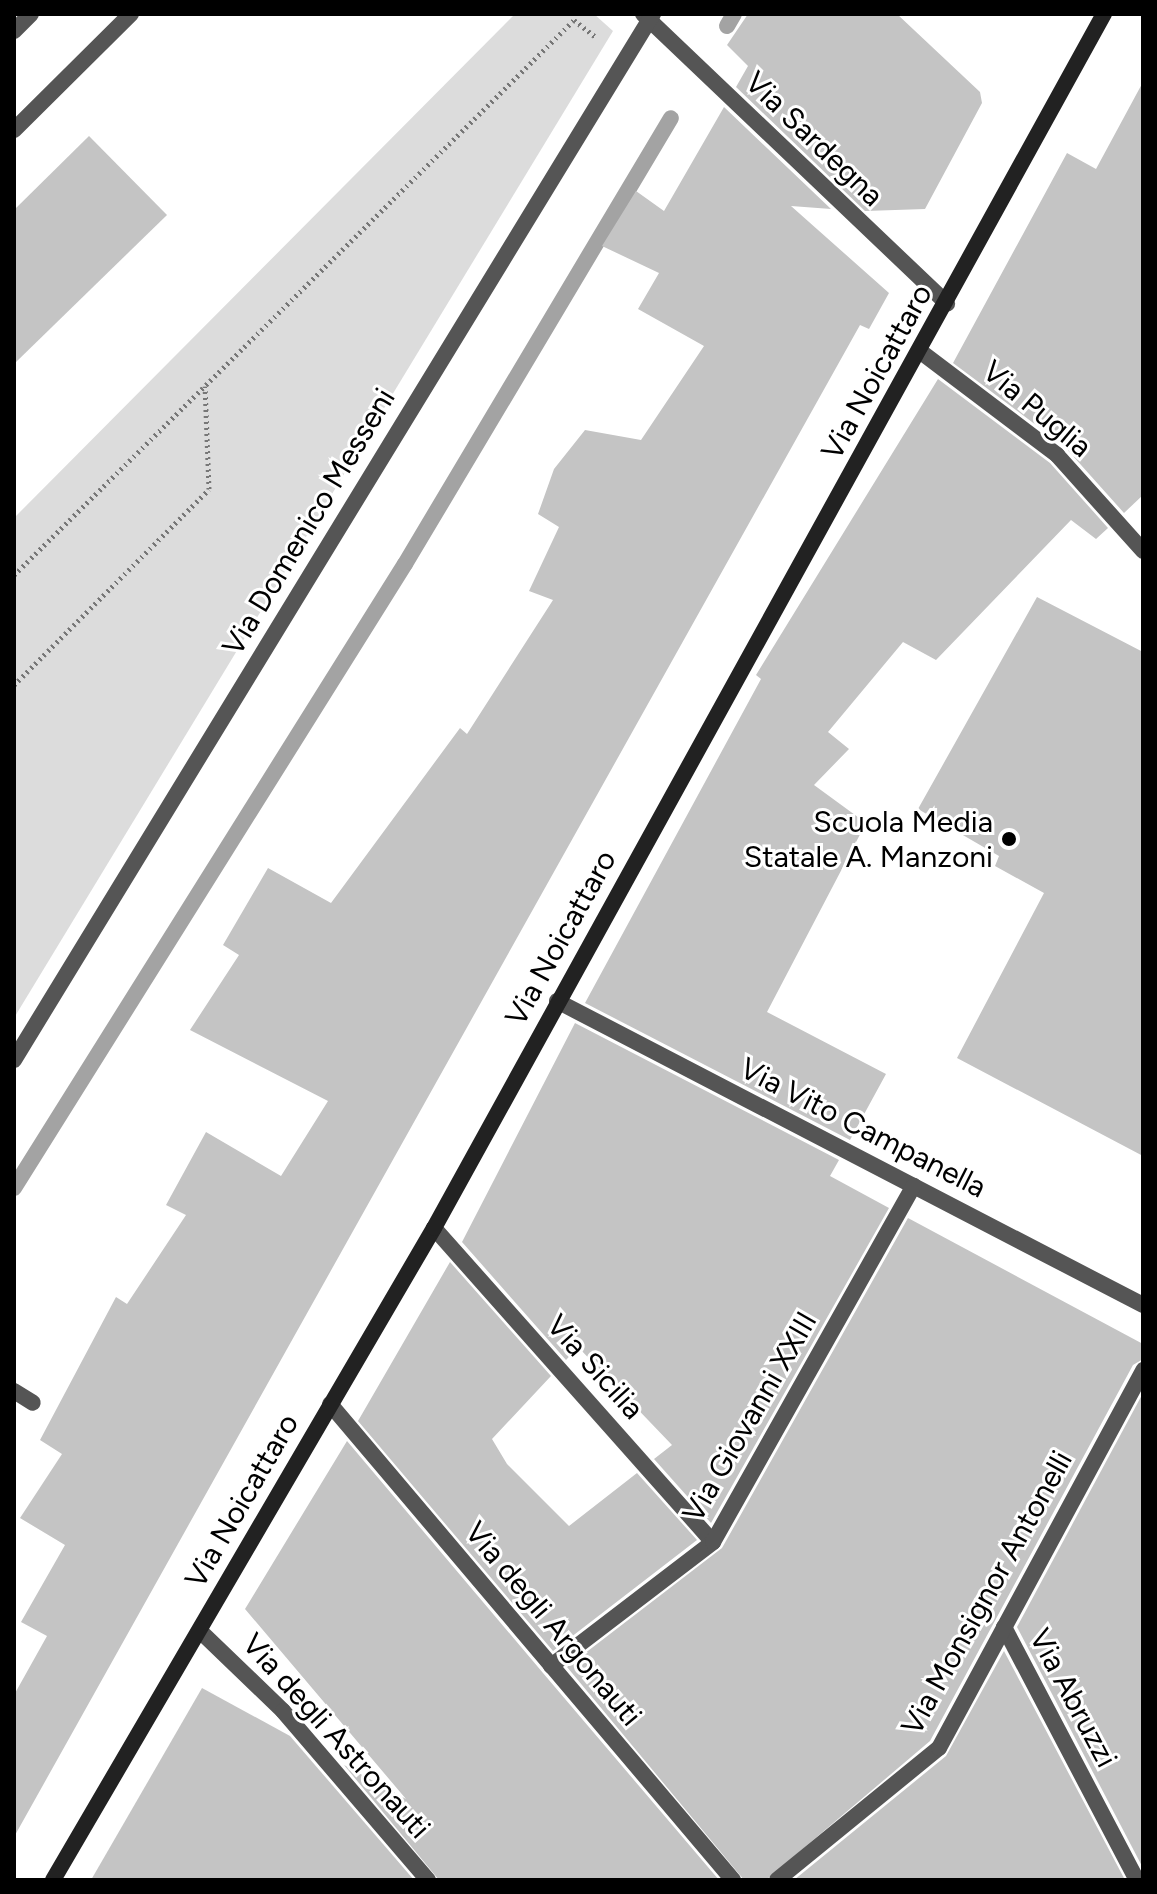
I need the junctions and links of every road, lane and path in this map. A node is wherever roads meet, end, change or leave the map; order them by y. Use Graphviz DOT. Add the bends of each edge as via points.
graph roads {
  1 [pos="31,14"];
  2 [pos="131,14"];
  3 [pos="1104,14"];
  4 [pos="648,16"];
  5 [pos="14,31"];
  6 [pos="625,59"];
  7 [pos="14,130"];
  8 [pos="947,304"];
  9 [pos="921,352"];
  10 [pos="205,385"];
  11 [pos="1143,551"];
  12 [pos="14,575"];
  13 [pos="14,685"];
  14 [pos="557,1001"];
  15 [pos="14,1060"];
  16 [pos="914,1186"];
  17 [pos="434,1228"];
  18 [pos="1143,1305"];
  19 [pos="1143,1370"];
  20 [pos="14,1391"];
  21 [pos="33,1403"];
  22 [pos="330,1404"];
  23 [pos="713,1542"];
  24 [pos="1004,1627"];
  25 [pos="200,1631"];
  26 [pos="551,1666"];
  27 [pos="53,1880"];
  28 [pos="428,1880"];
  29 [pos="733,1880"];
  30 [pos="777,1880"];
  31 [pos="1137,1880"];
  1 -- 5 [label="street"];
  2 -- 7 [label="street"];
  3 -- 8 [label="street, Via Noicattaro"];
  4 -- 6 [label="street, Via Domenico Messeni"];
  4 -- 8 [label="street, Via Sardegna"];
  6 -- 10 [label="path" via="574,20"];
  6 -- 15 [label="street, Via Domenico Messeni"];
  8 -- 9 [label="street, Via Noicattaro"];
  9 -- 11 [label="street, Via Puglia" via="1057,455"];
  9 -- 14 [label="street, Via Noicattaro"];
  10 -- 12 [label="path"];
  10 -- 13 [label="path" via="209,489"];
  14 -- 16 [label="street, Via Vito Campanella"];
  14 -- 17 [label="street, Via Noicattaro"];
  16 -- 18 [label="street, Via Vito Campanella"];
  16 -- 23 [label="street, Via Giovanni XXIII"];
  17 -- 22 [label="street, Via Noicattaro"];
  17 -- 23 [label="street, Via Sicilia"];
  19 -- 24 [label="street, Via Monsignor Antonelli"];
  20 -- 21 [label="street"];
  22 -- 25 [label="street, Via Noicattaro"];
  22 -- 26 [label="street, Via degli Argonauti"];
  23 -- 26 [label="street, Via Giovanni XXIII"];
  24 -- 30 [label="street, Via Monsignor Antonelli" via="939,1748"];
  24 -- 31 [label="street, Via Abruzzi"];
  25 -- 27 [label="street, Via Noicattaro"];
  25 -- 28 [label="street, Via degli Astronauti" via="283,1711"];
  26 -- 29 [label="street, Via degli Argonauti"];
}
